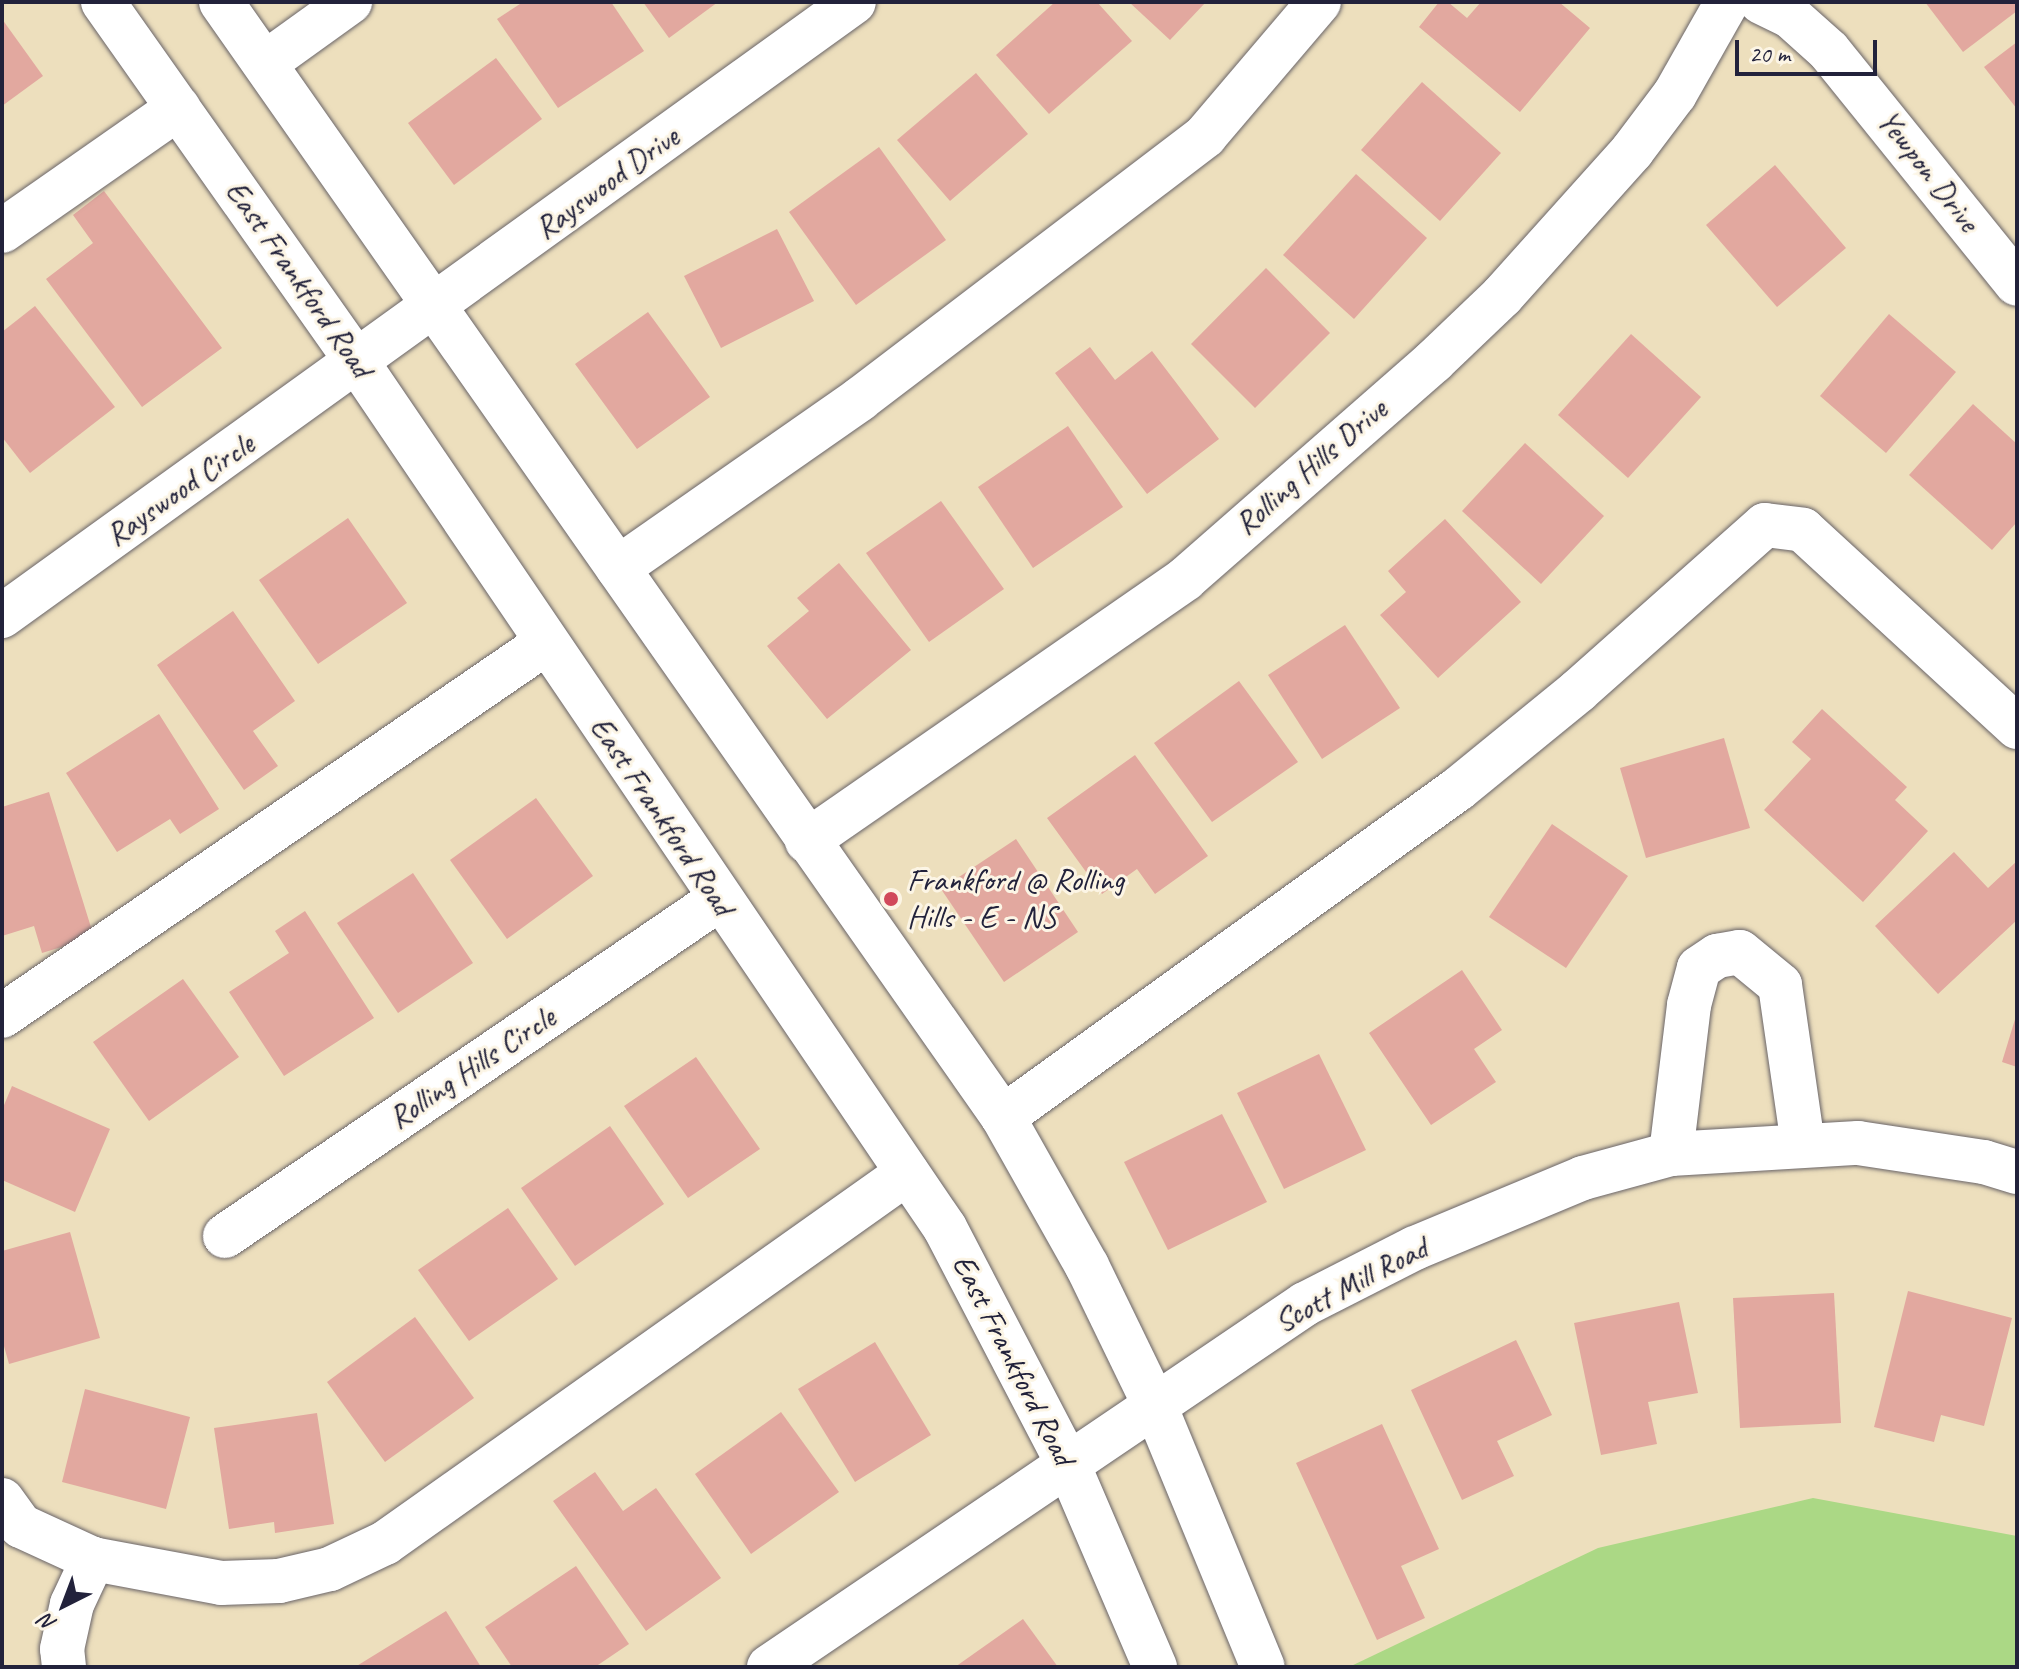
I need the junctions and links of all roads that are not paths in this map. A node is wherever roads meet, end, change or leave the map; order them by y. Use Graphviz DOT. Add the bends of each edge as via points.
graph roads {
  1 [pos="103,2"];
  2 [pos="221,2"];
  3 [pos="350,2"];
  4 [pos="854,2"];
  5 [pos="1319,2"];
  6 [pos="1727,2"];
  7 [pos="1761,2"];
  8 [pos="265,63"];
  9 [pos="178,108"];
  10 [pos="2,231"];
  11 [pos="2017,284"];
  12 [pos="436,306"];
  13 [pos="358,363"];
  14 [pos="618,568"];
  15 [pos="2,616"];
  16 [pos="546,643"];
  17 [pos="2017,727"];
  18 [pos="807,841"];
  19 [pos="718,900"];
  20 [pos="2,1016"];
  21 [pos="1003,1117"];
  22 [pos="1803,1144"];
  23 [pos="1671,1154"];
  24 [pos="2017,1172"];
  25 [pos="907,1173"];
  26 [pos="225,1236"];
  27 [pos="1156,1408"];
  28 [pos="1068,1464"];
  29 [pos="2,1500"];
  30 [pos="93,1559"];
  31 [pos="64,1667"];
  32 [pos="769,1667"];
  33 [pos="1155,1667"];
  34 [pos="1263,1667"];
  1 -- 9 [label="street, East Frankford Road"];
  2 -- 8 [label="street"];
  3 -- 8 [label="street"];
  4 -- 12 [label="street, Rayswood Drive"];
  5 -- 14 [label="street" via="1205,136 860,399"];
  6 -- 18 [label="street, Rolling Hills Drive" via="1675,94 1632,151 1502,296 1434,361 1185,579"];
  7 -- 11 [label="street, Yewpon Drive" via="1790,16 1829,51"];
  8 -- 12 [label="street"];
  9 -- 10 [label="street"];
  9 -- 13 [label="street, East Frankford Road"];
  12 -- 13 [label="street, Rayswood Drive"];
  12 -- 14 [label="street"];
  13 -- 15 [label="street, Rayswood Circle"];
  13 -- 16 [label="street, East Frankford Road"];
  14 -- 18 [label="street"];
  16 -- 19 [label="street, East Frankford Road"];
  16 -- 20 [label="street"];
  17 -- 21 [label="street" via="1803,530 1765,525 1458,789"];
  18 -- 21 [label="street"];
  19 -- 25 [label="street, East Frankford Road"];
  19 -- 26 [label="street, Rolling Hills Circle"];
  21 -- 27 [label="street" via="1087,1266"];
  22 -- 23 [label="street, Scott Mill Road"];
  22 -- 23 [label="street" via="1780,985 1740,952 1717,956 1699,968 1689,1005"];
  22 -- 24 [label="street, Scott Mill Road" via="1858,1143"];
  23 -- 27 [label="street, Scott Mill Road" via="1583,1178 1415,1248 1305,1304"];
  25 -- 28 [label="street, East Frankford Road" via="945,1228"];
  25 -- 30 [label="street" via="385,1543 330,1569 279,1581 221,1583"];
  27 -- 28 [label="street, Scott Mill Road"];
  27 -- 34 [label="street"];
  28 -- 32 [label="street, Scott Mill Road"];
  28 -- 33 [label="street, East Frankford Road"];
  29 -- 30 [label="street" via="21,1526 45,1542"];
  30 -- 31 [label="street" via="72,1604 62,1649"];
}
